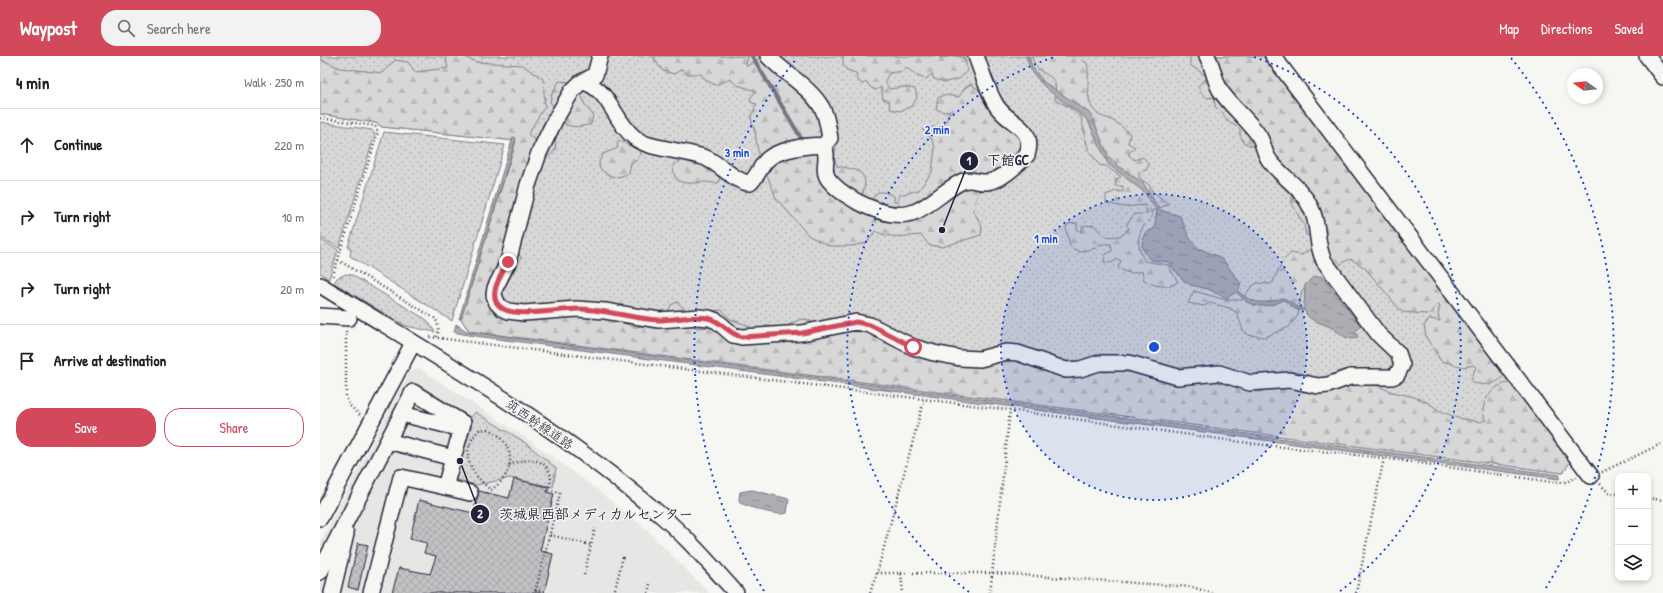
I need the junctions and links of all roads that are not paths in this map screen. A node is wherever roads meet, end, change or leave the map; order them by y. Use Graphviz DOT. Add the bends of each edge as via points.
graph roads {
  1 [pos="600,56"];
  2 [pos="768,56"];
  3 [pos="976,56"];
  4 [pos="1207,56"];
  5 [pos="1273,56"];
  6 [pos="1647,56"];
  7 [pos="1663,77"];
  8 [pos="591,81"];
  9 [pos="827,145"];
  10 [pos="324,288"];
  11 [pos="320,316"];
  12 [pos="348,318"];
  13 [pos="420,340"];
  14 [pos="402,414"];
  15 [pos="461,429"];
  16 [pos="388,442"];
  17 [pos="453,458"];
  18 [pos="1589,473"];
  19 [pos="445,487"];
  20 [pos="470,493"];
  21 [pos="350,513"];
  22 [pos="320,518"];
  23 [pos="320,572"];
  24 [pos="332,593"];
  25 [pos="371,593"];
  26 [pos="736,593"];
  1 -- 8 [label="street"];
  2 -- 9 [label="street" via="813,95 823,109"];
  3 -- 9 [label="street" via="990,96 997,107 1025,132 1029,142 1027,156 997,180 962,182 912,213 881,212 840,192 828,179 825,169"];
  4 -- 8 [label="street" via="1220,89 1235,111 1253,127 1262,141 1268,159 1279,173 1302,192 1312,210 1318,230 1318,250 1324,261 1380,335 1398,353 1402,365 1397,375 1350,377 1318,386 1290,380 1250,383 1219,373 1178,377 1129,362 1099,363 1066,370 1018,353 1006,352 980,359 934,353 913,347 864,323 844,323 802,333 742,337 733,335 717,321 699,317 659,320 577,309 524,313 508,311 497,303 495,288 508,262 539,153 572,91 580,83"];
  5 -- 18 [label="street"];
  6 -- 7 [label="street"];
  8 -- 9 [label="street" via="609,101 633,137 651,145 716,162 740,182 750,183 768,158 780,152 806,146"];
  10 -- 13 [label="street, 筑西幹線道路"];
  11 -- 12 [label="street"];
  13 -- 22 [label="street"];
  13 -- 26 [label="street, 筑西幹線道路" via="595,462 657,511"];
  14 -- 15 [label="street"];
  14 -- 15 [label="street" via="413,392 463,424"];
  14 -- 16 [label="street"];
  15 -- 17 [label="street"];
  16 -- 17 [label="street"];
  16 -- 21 [label="street"];
  17 -- 19 [label="street"];
  19 -- 20 [label="street"];
  19 -- 25 [label="street" via="401,477"];
  21 -- 23 [label="street"];
  21 -- 24 [label="street"];
}
